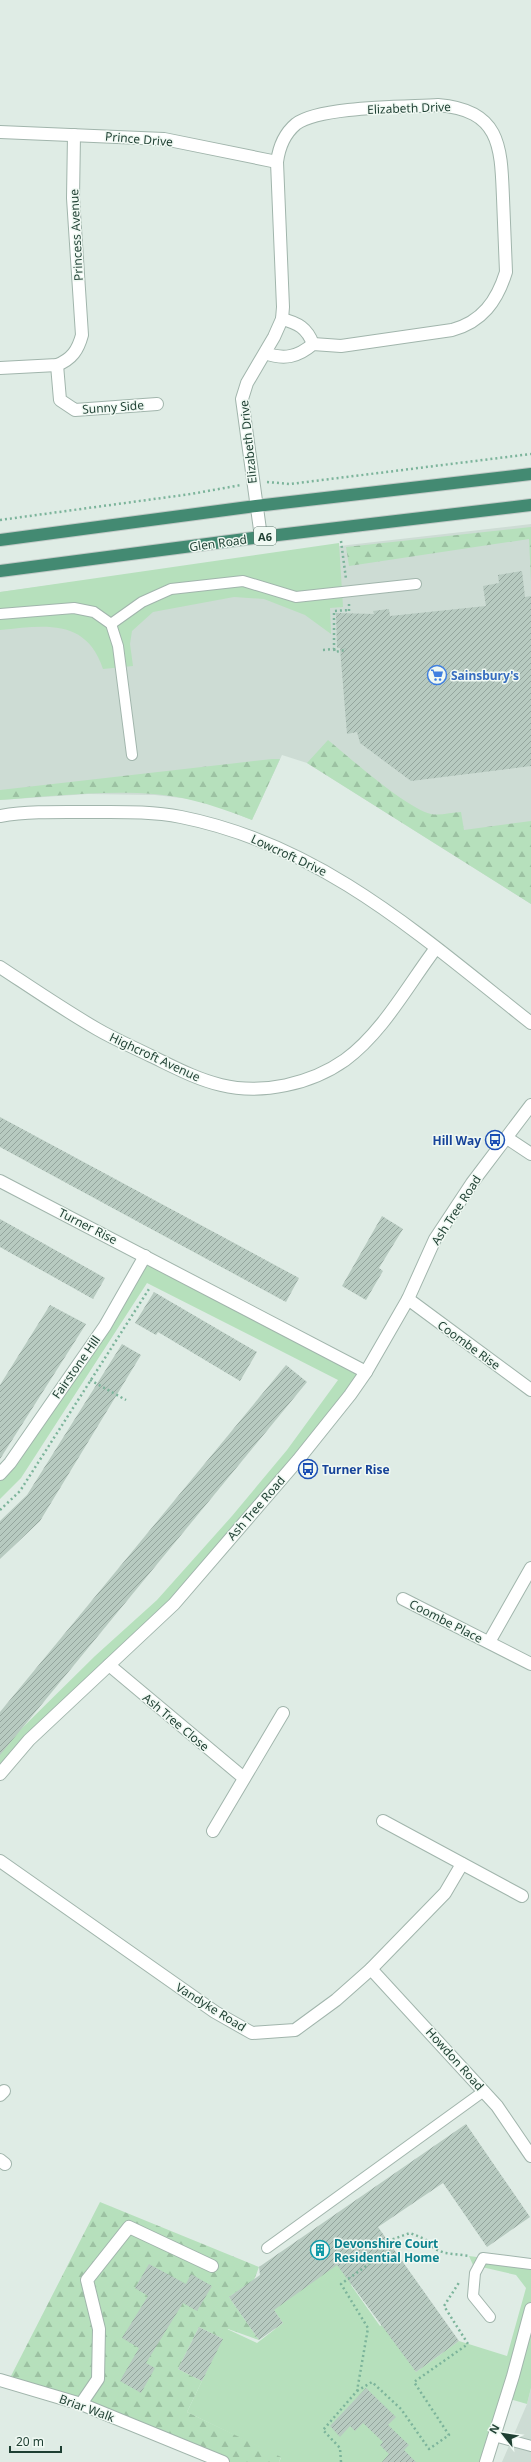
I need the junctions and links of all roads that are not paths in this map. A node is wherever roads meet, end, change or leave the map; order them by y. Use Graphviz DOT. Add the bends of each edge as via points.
graph roads {
  1 [pos="0,132"];
  2 [pos="74,135"];
  3 [pos="277,162"];
  4 [pos="282,319"];
  5 [pos="313,344"];
  6 [pos="265,353"];
  7 [pos="58,365"];
  8 [pos="0,368"];
  9 [pos="157,404"];
  10 [pos="531,474"];
  11 [pos="531,505"];
  12 [pos="256,506"];
  13 [pos="261,537"];
  14 [pos="0,540"];
  15 [pos="0,572"];
  16 [pos="416,584"];
  17 [pos="0,614"];
  18 [pos="111,624"];
  19 [pos="132,755"];
  20 [pos="0,816"];
  21 [pos="436,948"];
  22 [pos="0,968"];
  23 [pos="531,1023"];
  24 [pos="531,1105"];
  25 [pos="507,1138"];
  26 [pos="531,1154"];
  27 [pos="0,1181"];
  28 [pos="145,1256"];
  29 [pos="408,1299"];
  30 [pos="366,1372"];
  31 [pos="531,1390"];
  32 [pos="0,1474"];
  33 [pos="531,1568"];
  34 [pos="403,1599"];
  35 [pos="489,1642"];
  36 [pos="531,1664"];
  37 [pos="109,1665"];
  38 [pos="283,1713"];
  39 [pos="0,1774"];
  40 [pos="244,1778"];
  41 [pos="383,1821"];
  42 [pos="213,1831"];
  43 [pos="0,1861"];
  44 [pos="462,1864"];
  45 [pos="522,1896"];
  46 [pos="371,1969"];
  47 [pos="484,2091"];
  48 [pos="531,2156"];
  49 [pos="267,2248"];
  50 [pos="531,2264"];
  51 [pos="212,2266"];
  52 [pos="531,2309"];
  53 [pos="490,2317"];
  54 [pos="0,2380"];
  55 [pos="81,2404"];
  56 [pos="494,2436"];
  57 [pos="531,2446"];
  58 [pos="219,2461"];
  59 [pos="486,2462"];
  1 -- 2 [label="street, Prince Drive"];
  2 -- 3 [label="street, Prince Drive" via="164,140"];
  2 -- 7 [label="street, Princess Avenue" via="73,198 82,335 74,354"];
  3 -- 4 [label="street, Elizabeth Drive" via="284,294"];
  3 -- 5 [label="street, Elizabeth Drive" via="279,148 286,135 296,124 315,115 438,105 457,106 480,118 494,136 501,155 506,272 500,290 490,306 466,326 452,330 341,346"];
  4 -- 5 [label="street" via="302,326"];
  4 -- 6 [label="street, Elizabeth Drive"];
  5 -- 6 [label="street" via="303,353 290,357 277,357"];
  6 -- 12 [label="street, Elizabeth Drive" via="246,383 242,400"];
  7 -- 8 [label="street"];
  7 -- 9 [label="street, Sunny Side" via="60,400 75,410"];
  10 -- 12 [label="highway"];
  11 -- 13 [label="highway, Glen Road / A6"];
  12 -- 13 [label="street, Elizabeth Drive"];
  12 -- 14 [label="highway"];
  13 -- 15 [label="highway, Glen Road / A6"];
  16 -- 18 [label="lane" via="296,597 243,581 171,589 142,602"];
  17 -- 18 [label="lane" via="74,608 94,612"];
  18 -- 19 [label="lane" via="118,646"];
  20 -- 21 [label="street, Lowcroft Drive" via="140,812 180,816 219,826 250,836 310,863 360,891"];
  21 -- 22 [label="street, Highcroft Avenue" via="378,1028 345,1060 300,1082 248,1089 222,1086 193,1077 98,1029"];
  21 -- 23 [label="street, Lowcroft Drive"];
  24 -- 25 [label="street, Ash Tree Road"];
  25 -- 26 [label="street"];
  25 -- 29 [label="street, Ash Tree Road" via="472,1183 435,1239"];
  27 -- 28 [label="street, Turner Rise"];
  28 -- 30 [label="street, Turner Rise"];
  28 -- 32 [label="street, Fairstone Hill" via="105,1326"];
  29 -- 30 [label="street, Ash Tree Road"];
  29 -- 31 [label="street, Coombe Rise"];
  30 -- 37 [label="street, Ash Tree Road" via="298,1460 174,1604"];
  33 -- 35 [label="street, Coombe Place"];
  34 -- 35 [label="street, Coombe Place"];
  35 -- 36 [label="street, Coombe Place"];
  37 -- 39 [label="street, Ash Tree Road" via="29,1740"];
  37 -- 40 [label="street, Ash Tree Close"];
  38 -- 40 [label="street"];
  40 -- 42 [label="street"];
  41 -- 44 [label="street"];
  43 -- 46 [label="street, Vandyke Road" via="215,2012 252,2033 295,2030 336,2000"];
  44 -- 45 [label="street"];
  44 -- 46 [label="street, Vandyke Road" via="445,1893"];
  46 -- 47 [label="street, Howdon Road"];
  47 -- 48 [label="street, Howdon Road"];
  47 -- 49 [label="lane"];
  50 -- 53 [label="lane" via="483,2258 475,2273 473,2296"];
  51 -- 55 [label="street" via="128,2226 86,2280 99,2329 98,2379"];
  52 -- 56 [label="street"];
  54 -- 55 [label="street, Briar Walk"];
  55 -- 58 [label="street, Briar Walk"];
  56 -- 57 [label="lane"];
  56 -- 59 [label="street"];
}
